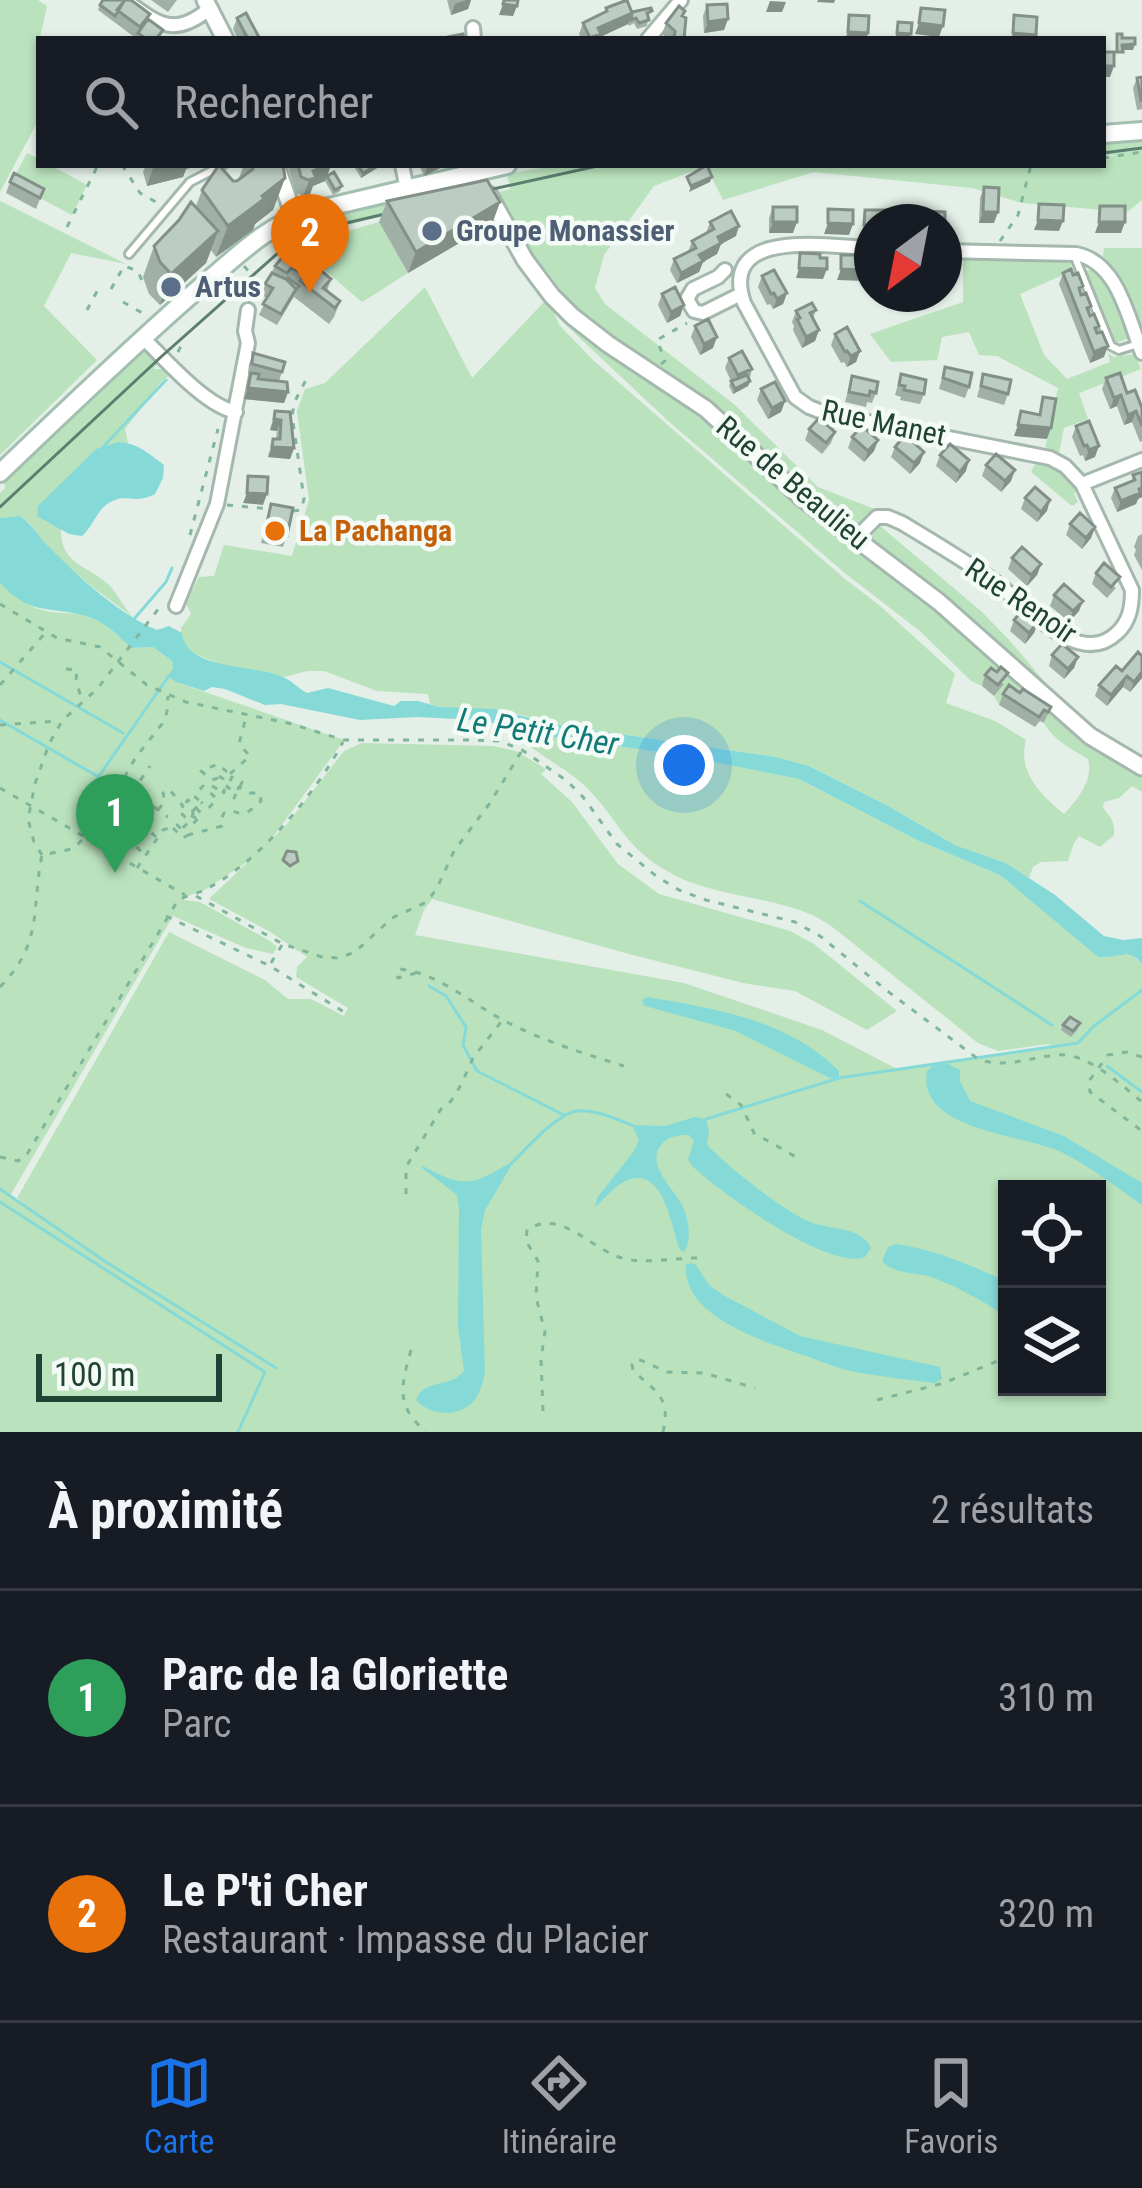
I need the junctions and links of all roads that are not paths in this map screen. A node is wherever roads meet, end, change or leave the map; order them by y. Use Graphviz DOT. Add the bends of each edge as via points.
graph roads {
  1 [pos="124,0"];
  2 [pos="681,0"];
  3 [pos="207,4"];
  4 [pos="223,36"];
  5 [pos="651,36"];
  6 [pos="1142,131"];
  7 [pos="1106,134"];
  8 [pos="217,168"];
  9 [pos="277,168"];
  10 [pos="403,168"];
  11 [pos="492,168"];
  12 [pos="477,171"];
  13 [pos="407,189"];
  14 [pos="294,216"];
  15 [pos="854,248"];
  16 [pos="962,251"];
  17 [pos="129,254"];
  18 [pos="1073,254"];
  19 [pos="725,270"];
  20 [pos="741,294"];
  21 [pos="248,310"];
  22 [pos="136,344"];
  23 [pos="1140,348"];
  24 [pos="231,411"];
  25 [pos="1142,460"];
  26 [pos="0,473"];
  27 [pos="1082,484"];
  28 [pos="856,538"];
  29 [pos="176,606"];
  30 [pos="1142,767"];
  1 -- 3 [label="street" via="175,27 194,21"];
  2 -- 5 [label="street"];
  3 -- 4 [label="street"];
  6 -- 7 [label="main road"];
  8 -- 17 [label="lane" via="195,178"];
  9 -- 14 [label="street"];
  10 -- 13 [label="street"];
  11 -- 12 [label="main road"];
  12 -- 13 [label="main road"];
  12 -- 28 [label="street, Rue de Beaulieu" via="525,260 560,305 706,409"];
  13 -- 14 [label="main road"];
  14 -- 22 [label="main road"];
  15 -- 20 [label="street" via="761,250 742,271"];
  16 -- 18 [label="street"];
  18 -- 23 [label="street" via="1105,270"];
  18 -- 23 [label="lane" via="1111,346"];
  19 -- 20 [label="street" via="689,292 696,314"];
  20 -- 27 [label="street, Rue Manet" via="789,391 809,407 1050,458"];
  21 -- 24 [label="street"];
  22 -- 24 [label="street"];
  22 -- 26 [label="main road"];
  24 -- 29 [label="street" via="217,504"];
  25 -- 27 [label="street"];
  27 -- 28 [label="street, Rue Renoir" via="1132,590 1126,623 1100,644 1066,639 902,523 877,518"];
  28 -- 30 [label="street, Rue de Beaulieu" via="1090,736"];
}
